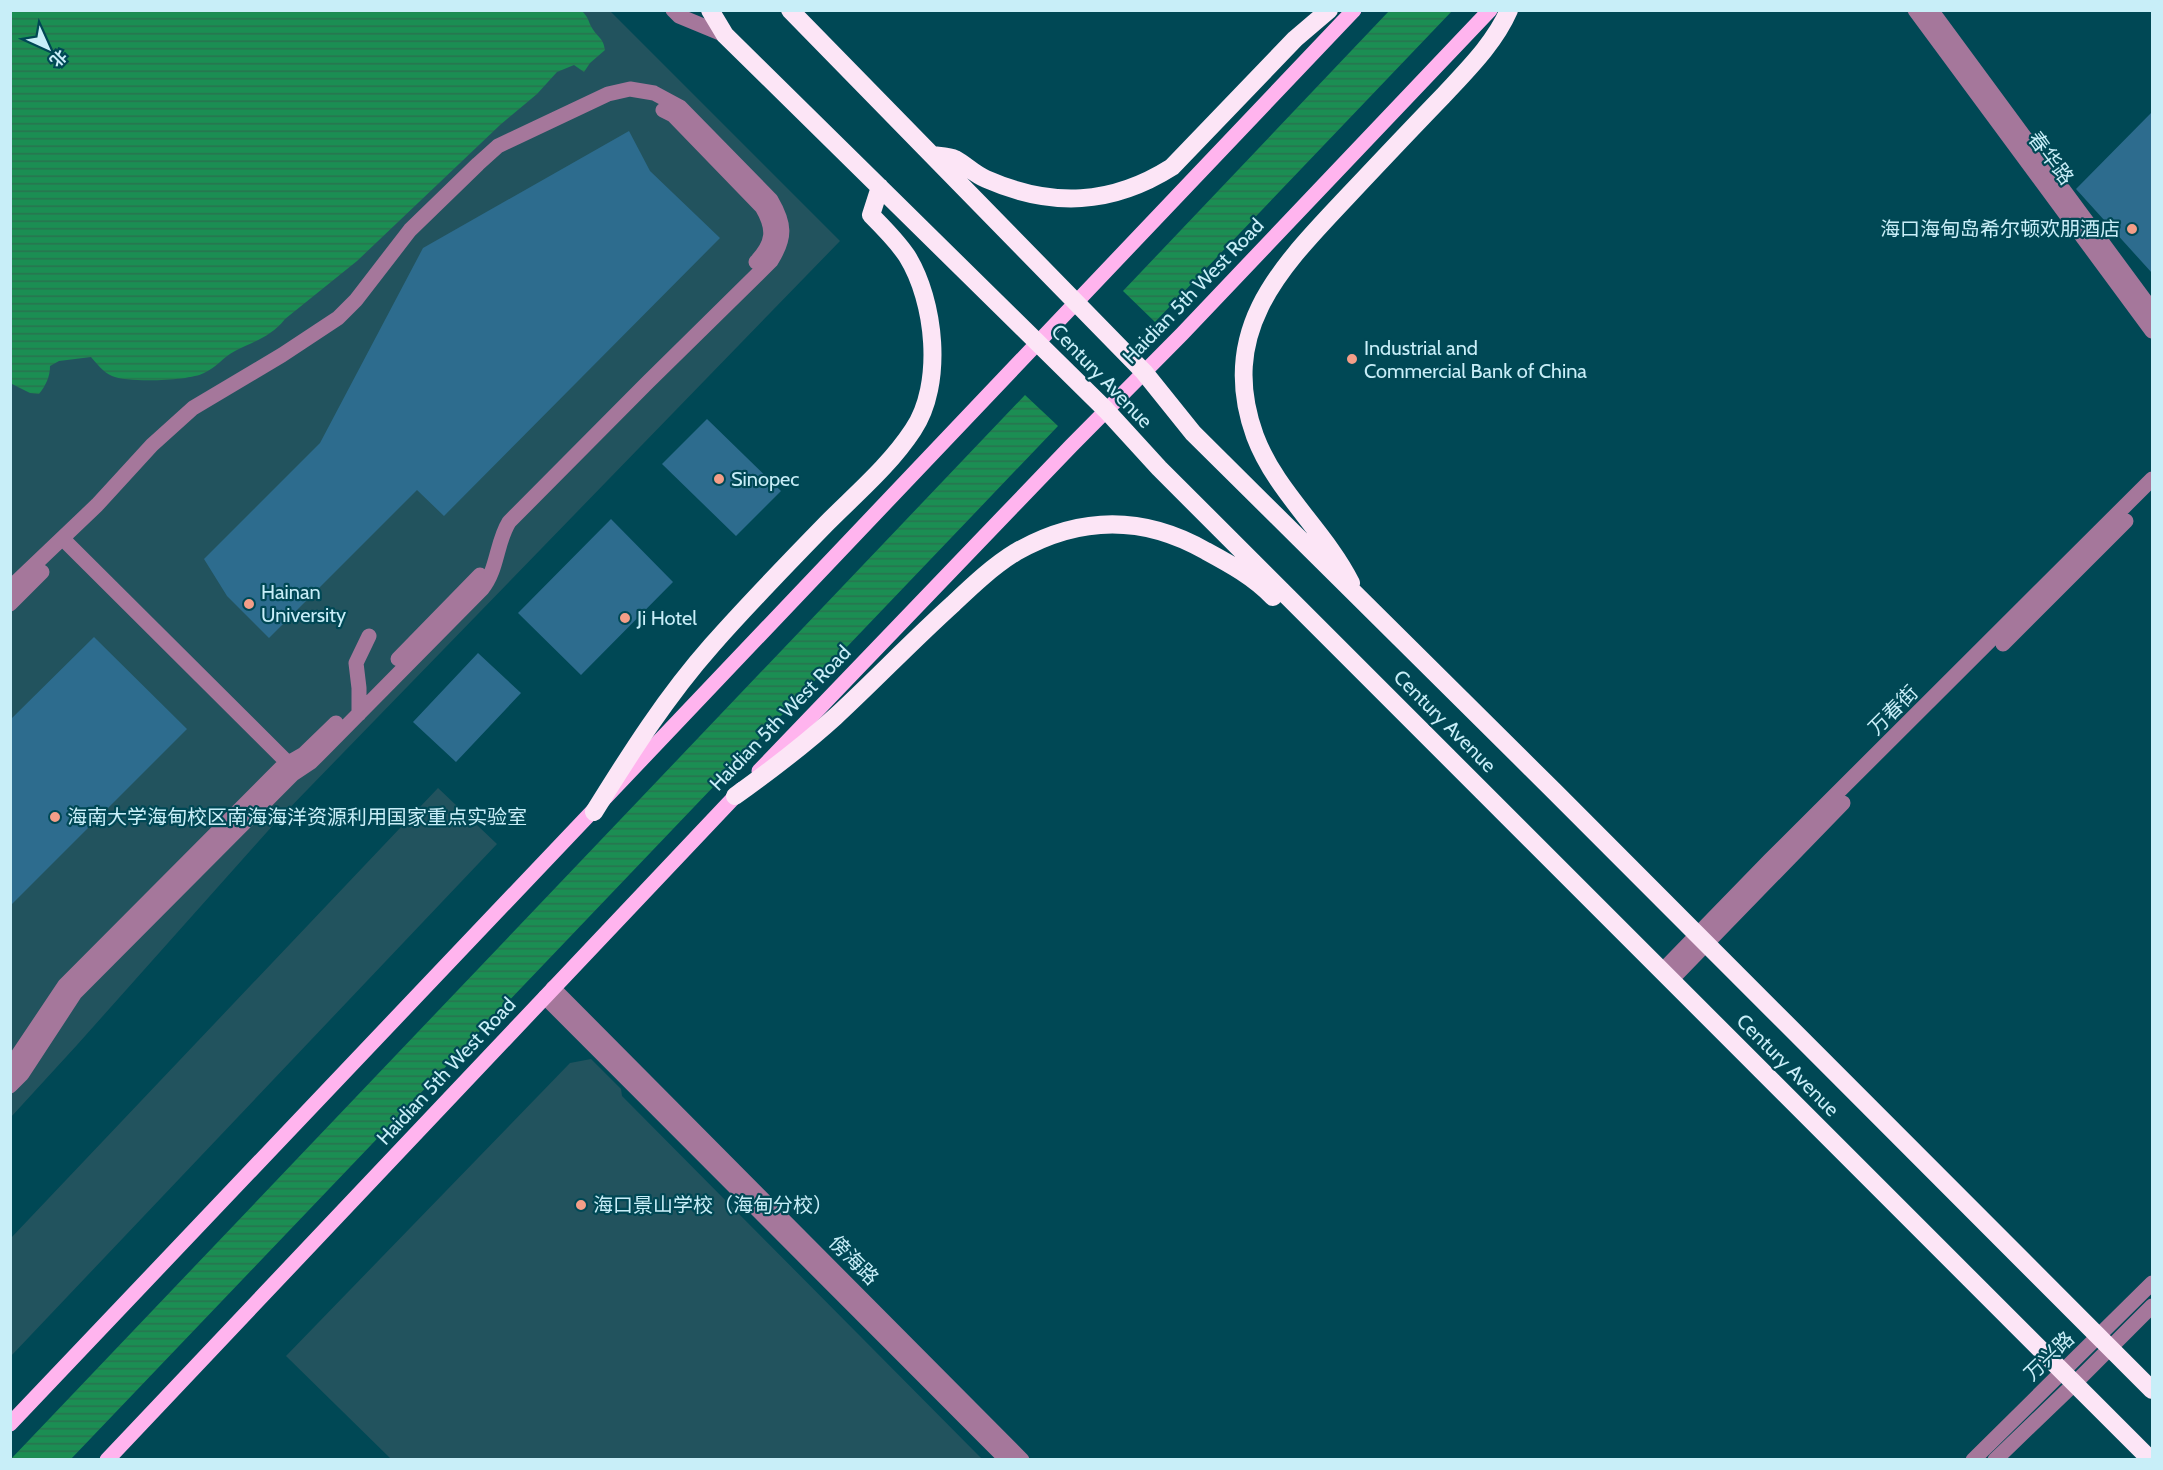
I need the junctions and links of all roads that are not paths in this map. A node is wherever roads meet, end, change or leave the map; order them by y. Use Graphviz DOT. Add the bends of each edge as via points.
graph roads {
  1 [pos="673,10"];
  2 [pos="710,10"];
  3 [pos="790,10"];
  4 [pos="1329,10"];
  5 [pos="1354,10"];
  6 [pos="1490,10"];
  7 [pos="1509,10"];
  8 [pos="1915,10"];
  9 [pos="1930,10"];
  10 [pos="725,35"];
  11 [pos="932,155"];
  12 [pos="880,187"];
  13 [pos="1077,303"];
  14 [pos="2152,310"];
  15 [pos="2152,331"];
  16 [pos="1038,342"];
  17 [pos="1144,372"];
  18 [pos="1107,410"];
  19 [pos="2152,479"];
  20 [pos="2152,493"];
  21 [pos="64,544"];
  22 [pos="10,588"];
  23 [pos="1359,598"];
  24 [pos="10,604"];
  25 [pos="1315,623"];
  26 [pos="369,636"];
  27 [pos="359,706"];
  28 [pos="290,770"];
  29 [pos="735,796"];
  30 [pos="594,812"];
  31 [pos="1702,939"];
  32 [pos="1667,974"];
  33 [pos="549,993"];
  34 [pos="10,1067"];
  35 [pos="10,1086"];
  36 [pos="2152,1283"];
  37 [pos="2152,1306"];
  38 [pos="2105,1342"];
  39 [pos="2070,1378"];
  40 [pos="2152,1390"];
  41 [pos="10,1424"];
  42 [pos="106,1460"];
  43 [pos="1006,1460"];
  44 [pos="1022,1460"];
  45 [pos="1974,1460"];
  46 [pos="1995,1460"];
  47 [pos="2151,1460"];
  1 -- 10 [label="street"];
  2 -- 10 [label="highway, Century Avenue"];
  3 -- 11 [label="highway, Century Avenue"];
  4 -- 11 [label="highway" via="1295,39 1172,167 1128,189 1099,197 1048,198 997,184 972,173 954,159"];
  5 -- 13 [label="main road"];
  6 -- 17 [label="main road, Haidian 5th West Road"];
  7 -- 23 [label="highway" via="1491,41 1457,81 1295,252 1269,288 1249,334 1244,382 1256,436 1279,481 1341,563"];
  8 -- 15 [label="street, 春华路"];
  9 -- 14 [label="street, 春华路"];
  10 -- 12 [label="highway, Century Avenue"];
  11 -- 13 [label="highway, Century Avenue"];
  12 -- 16 [label="highway, Century Avenue"];
  12 -- 30 [label="highway" via="872,215 906,255 918,278 930,322 933,362 915,428 875,476 711,646 645,730"];
  13 -- 16 [label="main road"];
  13 -- 17 [label="highway, Century Avenue"];
  16 -- 18 [label="highway, Century Avenue"];
  16 -- 30 [label="main road"];
  17 -- 18 [label="main road, Haidian 5th West Road"];
  17 -- 23 [label="highway, Century Avenue" via="1193,433"];
  18 -- 25 [label="highway, Century Avenue" via="1159,468"];
  18 -- 29 [label="main road, Haidian 5th West Road"];
  19 -- 31 [label="street, 万春街"];
  20 -- 31 [label="street, 万春街"];
  21 -- 22 [label="street"];
  21 -- 24 [label="street"];
  21 -- 27 [label="street" via="183,428 347,322 416,237 504,153 612,103 632,99 673,115 762,207 770,219 770,243 764,254 504,516 493,532 482,574"];
  21 -- 28 [label="street"];
  23 -- 31 [label="highway, Century Avenue"];
  25 -- 29 [label="highway" via="1292,615 1262,586 1232,566 1189,541 1159,530 1128,524 1095,524 1056,534 1016,552 973,585 790,757"];
  25 -- 32 [label="highway, Century Avenue"];
  26 -- 27 [label="street" via="356,663"];
  27 -- 28 [label="street"];
  28 -- 34 [label="street" via="65,985"];
  28 -- 35 [label="street" via="75,993"];
  29 -- 33 [label="main road, Haidian 5th West Road"];
  30 -- 41 [label="main road"];
  31 -- 32 [label="street, 万春街"];
  31 -- 38 [label="highway, Century Avenue"];
  32 -- 39 [label="highway, Century Avenue"];
  33 -- 42 [label="main road, Haidian 5th West Road"];
  33 -- 43 [label="street, 傍海路"];
  33 -- 44 [label="street, 傍海路"];
  36 -- 38 [label="street, 万兴路"];
  37 -- 38 [label="street, 万兴路"];
  38 -- 39 [label="street, 万兴路"];
  38 -- 40 [label="highway, Century Avenue"];
  39 -- 45 [label="street, 万兴路" via="2009,1423"];
  39 -- 46 [label="street, 万兴路"];
  39 -- 47 [label="highway, Century Avenue"];
}
